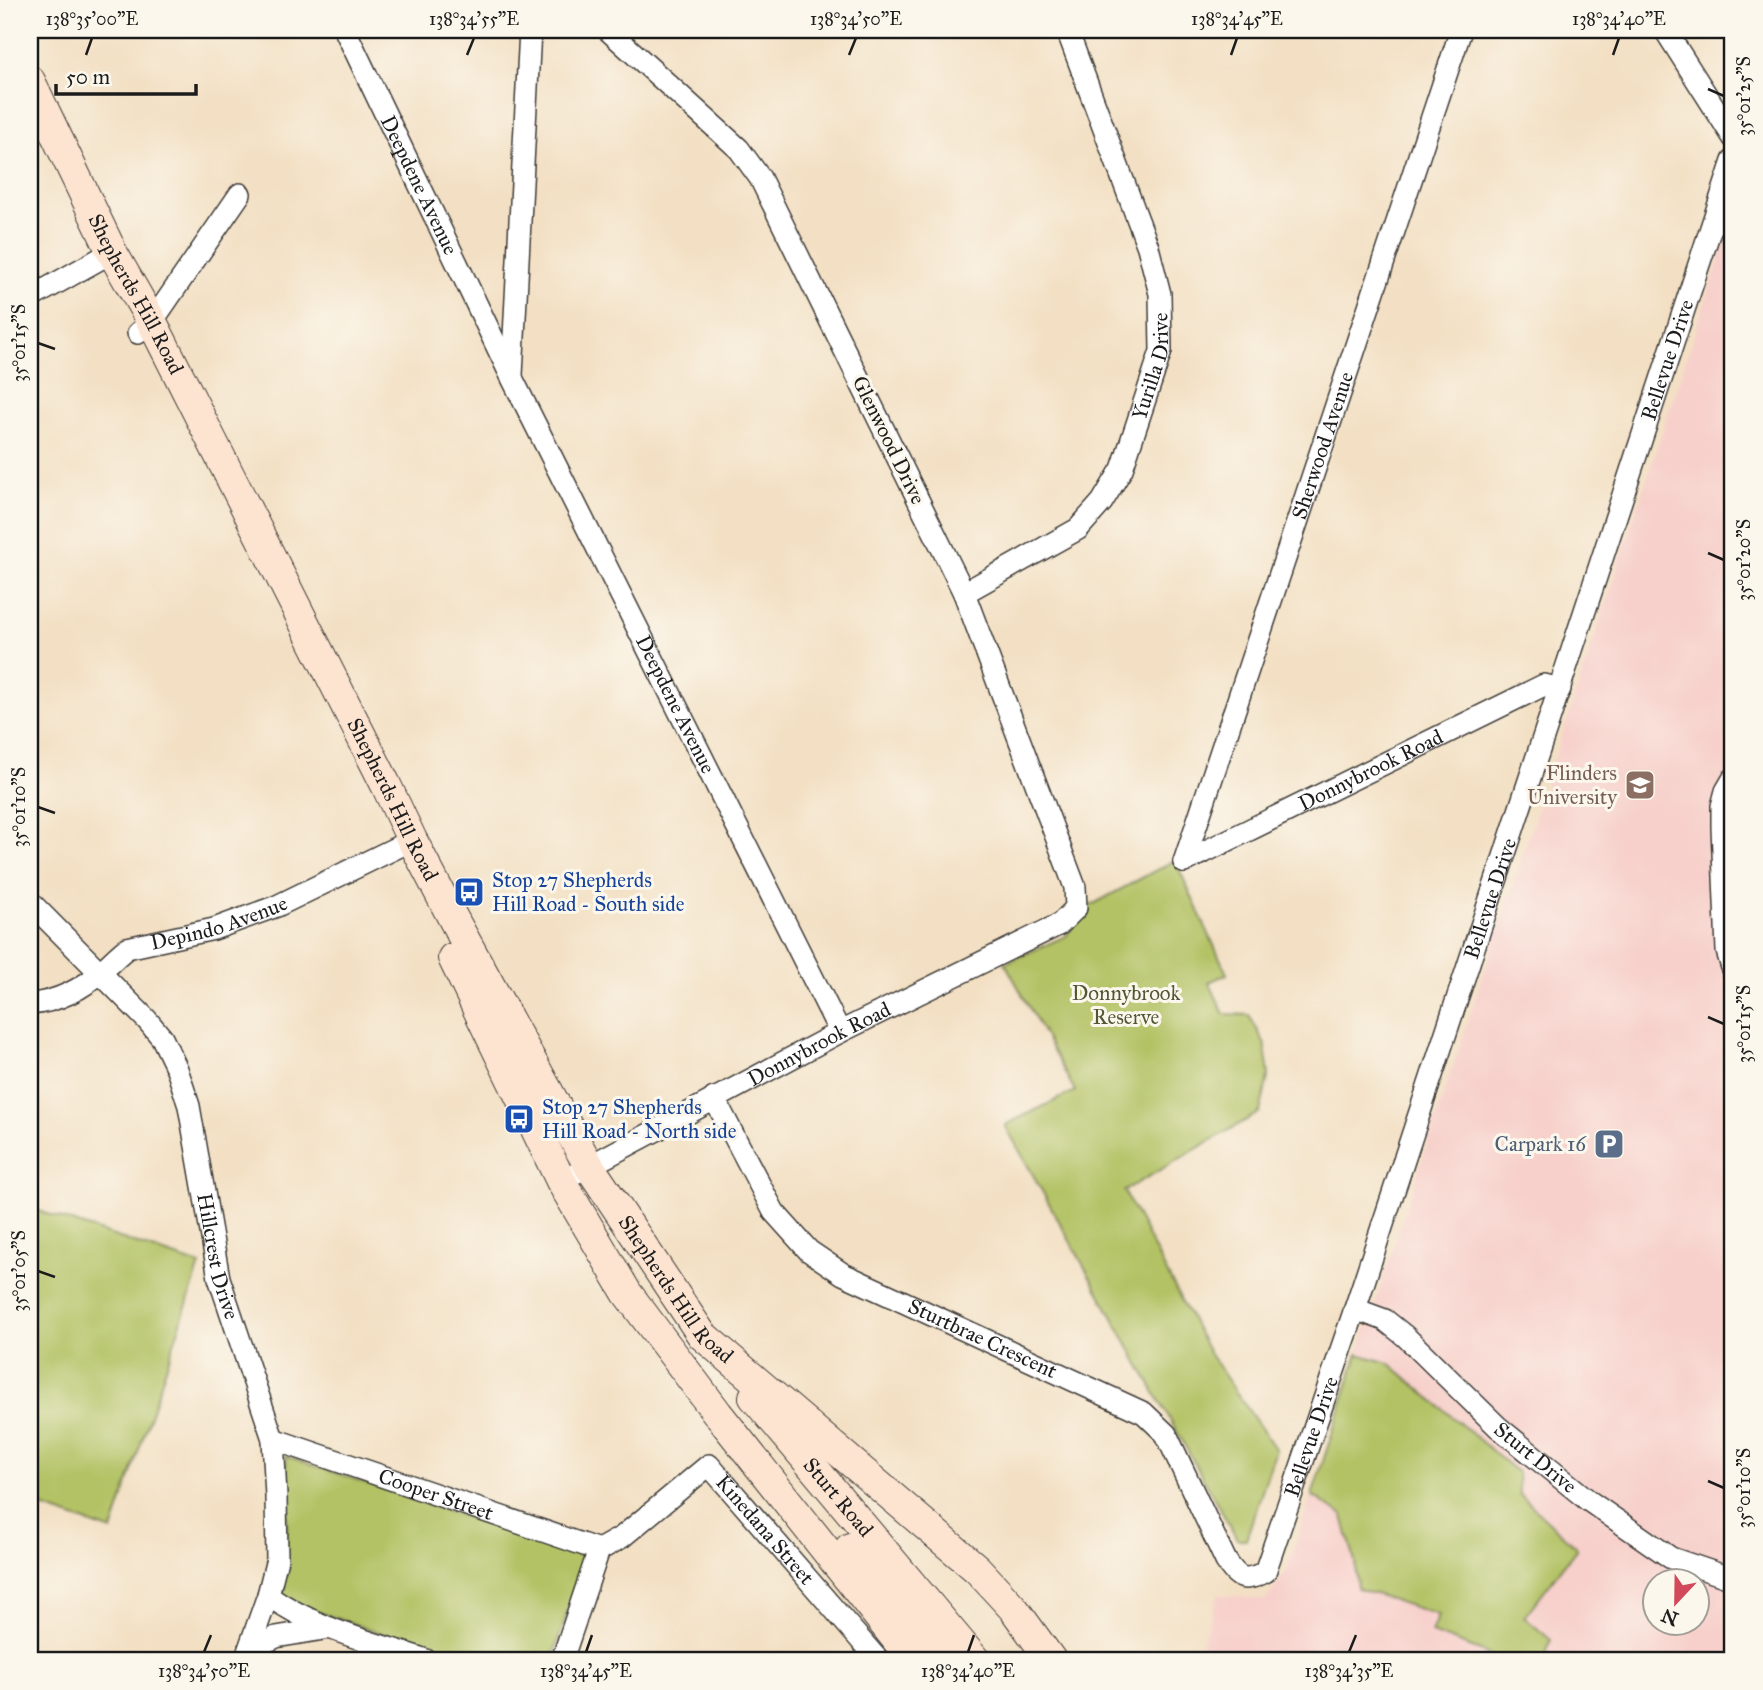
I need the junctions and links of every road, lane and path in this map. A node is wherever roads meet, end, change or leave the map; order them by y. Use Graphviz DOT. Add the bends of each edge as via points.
graph roads {
  1 [pos="345,30"];
  2 [pos="530,30"];
  3 [pos="608,30"];
  4 [pos="1067,30"];
  5 [pos="1461,30"];
  6 [pos="1665,30"];
  7 [pos="30,81"];
  8 [pos="30,119"];
  9 [pos="1733,137"];
  10 [pos="1733,161"];
  11 [pos="240,194"];
  12 [pos="106,256"];
  13 [pos="30,298"];
  14 [pos="145,328"];
  15 [pos="512,377"];
  16 [pos="964,593"];
  17 [pos="1560,689"];
  18 [pos="1733,779"];
  19 [pos="405,843"];
  20 [pos="1184,862"];
  21 [pos="30,902"];
  22 [pos="1076,908"];
  23 [pos="1733,971"];
  24 [pos="101,972"];
  25 [pos="30,1004"];
  26 [pos="840,1032"];
  27 [pos="713,1098"];
  28 [pos="589,1166"];
  29 [pos="561,1181"];
  30 [pos="1355,1309"];
  31 [pos="702,1335"];
  32 [pos="718,1414"];
  33 [pos="273,1439"];
  34 [pos="599,1550"];
  35 [pos="1244,1579"];
  36 [pos="1733,1579"];
  37 [pos="268,1595"];
  38 [pos="330,1628"];
  39 [pos="247,1655"];
  40 [pos="426,1660"];
  41 [pos="562,1660"];
  42 [pos="878,1660"];
  43 [pos="914,1660"];
  44 [pos="945,1660"];
  45 [pos="975,1660"];
  46 [pos="1051,1660"];
  1 -- 15 [label="street, Deepdene Avenue"];
  2 -- 15 [label="street, Deepdene Avenue"];
  3 -- 16 [label="street, Glenwood Drive" via="739,149 760,178"];
  4 -- 16 [label="street, Yurilla Drive" via="1148,247 1160,294 1161,351 1122,470 1102,502 1078,529"];
  5 -- 20 [label="street, Sherwood Avenue"];
  6 -- 9 [label="street"];
  7 -- 12 [label="main road, Shepherds Hill Road"];
  8 -- 12 [label="main road, Shepherds Hill Road"];
  10 -- 17 [label="street, Bellevue Drive"];
  11 -- 14 [label="street"];
  12 -- 13 [label="street"];
  12 -- 14 [label="main road, Shepherds Hill Road"];
  14 -- 19 [label="main road, Shepherds Hill Road" via="386,785"];
  15 -- 26 [label="street, Deepdene Avenue"];
  16 -- 22 [label="street, Glenwood Drive" via="1075,887"];
  17 -- 20 [label="street, Donnybrook Road" via="1544,685"];
  17 -- 30 [label="street, Bellevue Drive"];
  18 -- 23 [label="street" via="1722,817 1727,951"];
  19 -- 24 [label="street, Depindo Avenue" via="277,906 214,929 127,948"];
  19 -- 28 [label="main road, Shepherds Hill Road" via="456,924"];
  19 -- 29 [label="main road, Shepherds Hill Road"];
  21 -- 24 [label="street, Hillcrest Drive"];
  22 -- 26 [label="street, Donnybrook Road" via="1060,924"];
  24 -- 25 [label="street, Depindo Avenue" via="68,995"];
  24 -- 33 [label="street, Hillcrest Drive" via="148,1020 177,1069 189,1106 219,1278"];
  26 -- 27 [label="street, Donnybrook Road"];
  27 -- 28 [label="street, Donnybrook Road"];
  27 -- 35 [label="street, Sturtbrae Crescent" via="774,1212 809,1251 843,1274 1144,1413 1166,1434 1226,1561"];
  28 -- 29 [label="street, Donnybrook Road"];
  28 -- 31 [label="main road, Shepherds Hill Road"];
  29 -- 32 [label="main road, Shepherds Hill Road" via="627,1293"];
  30 -- 35 [label="street, Bellevue Drive" via="1265,1572"];
  30 -- 36 [label="street, Sturt Drive" via="1385,1320 1405,1336 1498,1427 1589,1501 1671,1558"];
  31 -- 45 [label="main road, Sturt Road"];
  31 -- 46 [label="main road, Shepherds Hill Road" via="977,1569"];
  32 -- 43 [label="main road, Shepherds Hill Road"];
  32 -- 44 [label="main road, Sturt Road" via="827,1521"];
  33 -- 34 [label="street, Cooper Street"];
  33 -- 37 [label="street, Hillcrest Drive" via="277,1559"];
  34 -- 41 [label="street"];
  34 -- 42 [label="street, Kinedana Street" via="622,1537 709,1465"];
  37 -- 38 [label="street"];
  37 -- 39 [label="street, Hillcrest Drive"];
  38 -- 39 [label="street" via="276,1637"];
  38 -- 40 [label="street"];
}
